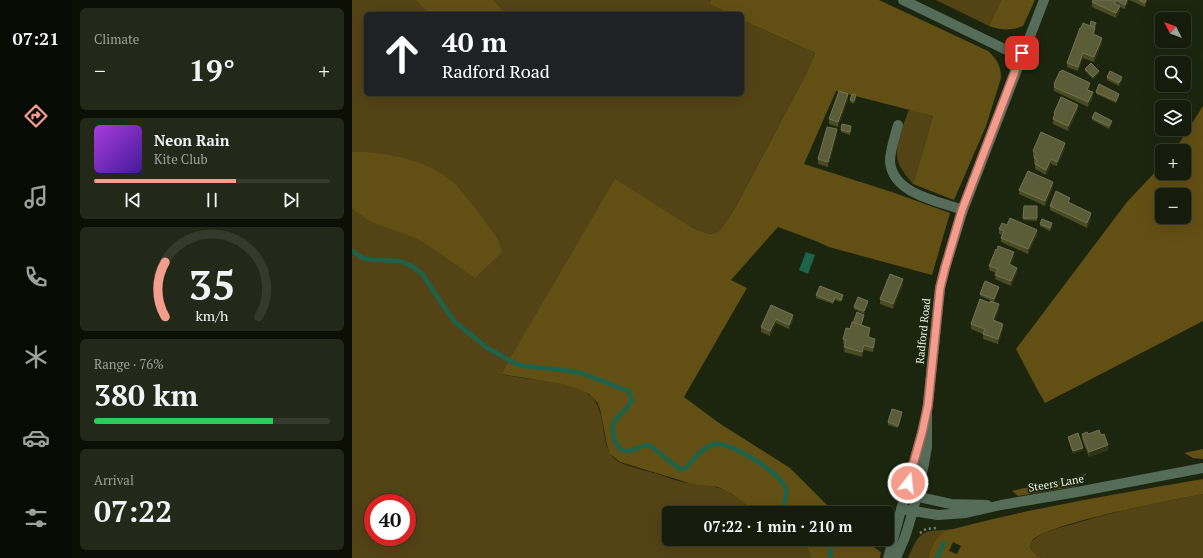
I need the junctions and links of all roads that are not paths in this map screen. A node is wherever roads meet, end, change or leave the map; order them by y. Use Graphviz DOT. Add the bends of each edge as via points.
graph roads {
  1 [pos="903,0"];
  2 [pos="1044,0"];
  3 [pos="1021,57"];
  4 [pos="898,125"];
  5 [pos="962,210"];
  6 [pos="928,405"];
  7 [pos="1203,468"];
  8 [pos="905,494"];
  9 [pos="917,496"];
  10 [pos="1001,505"];
  11 [pos="901,509"];
  12 [pos="913,511"];
  13 [pos="888,558"];
  14 [pos="896,558"];
  1 -- 3 [label="street"];
  2 -- 3 [label="street, Radford Road"];
  3 -- 5 [label="street, Radford Road"];
  4 -- 5 [label="street" via="890,159 891,169 896,178 913,192"];
  5 -- 6 [label="street, Radford Road" via="940,288"];
  6 -- 8 [label="street"];
  6 -- 9 [label="street, Radford Road" via="927,447"];
  7 -- 10 [label="street, Steers Lane"];
  8 -- 9 [label="street"];
  8 -- 11 [label="street"];
  9 -- 10 [label="street" via="957,505"];
  9 -- 12 [label="street, Radford Road"];
  10 -- 12 [label="street, Steers Lane" via="946,515"];
  11 -- 12 [label="street, Steers Lane"];
  11 -- 13 [label="street"];
  12 -- 14 [label="street, Radford Road"];
}
